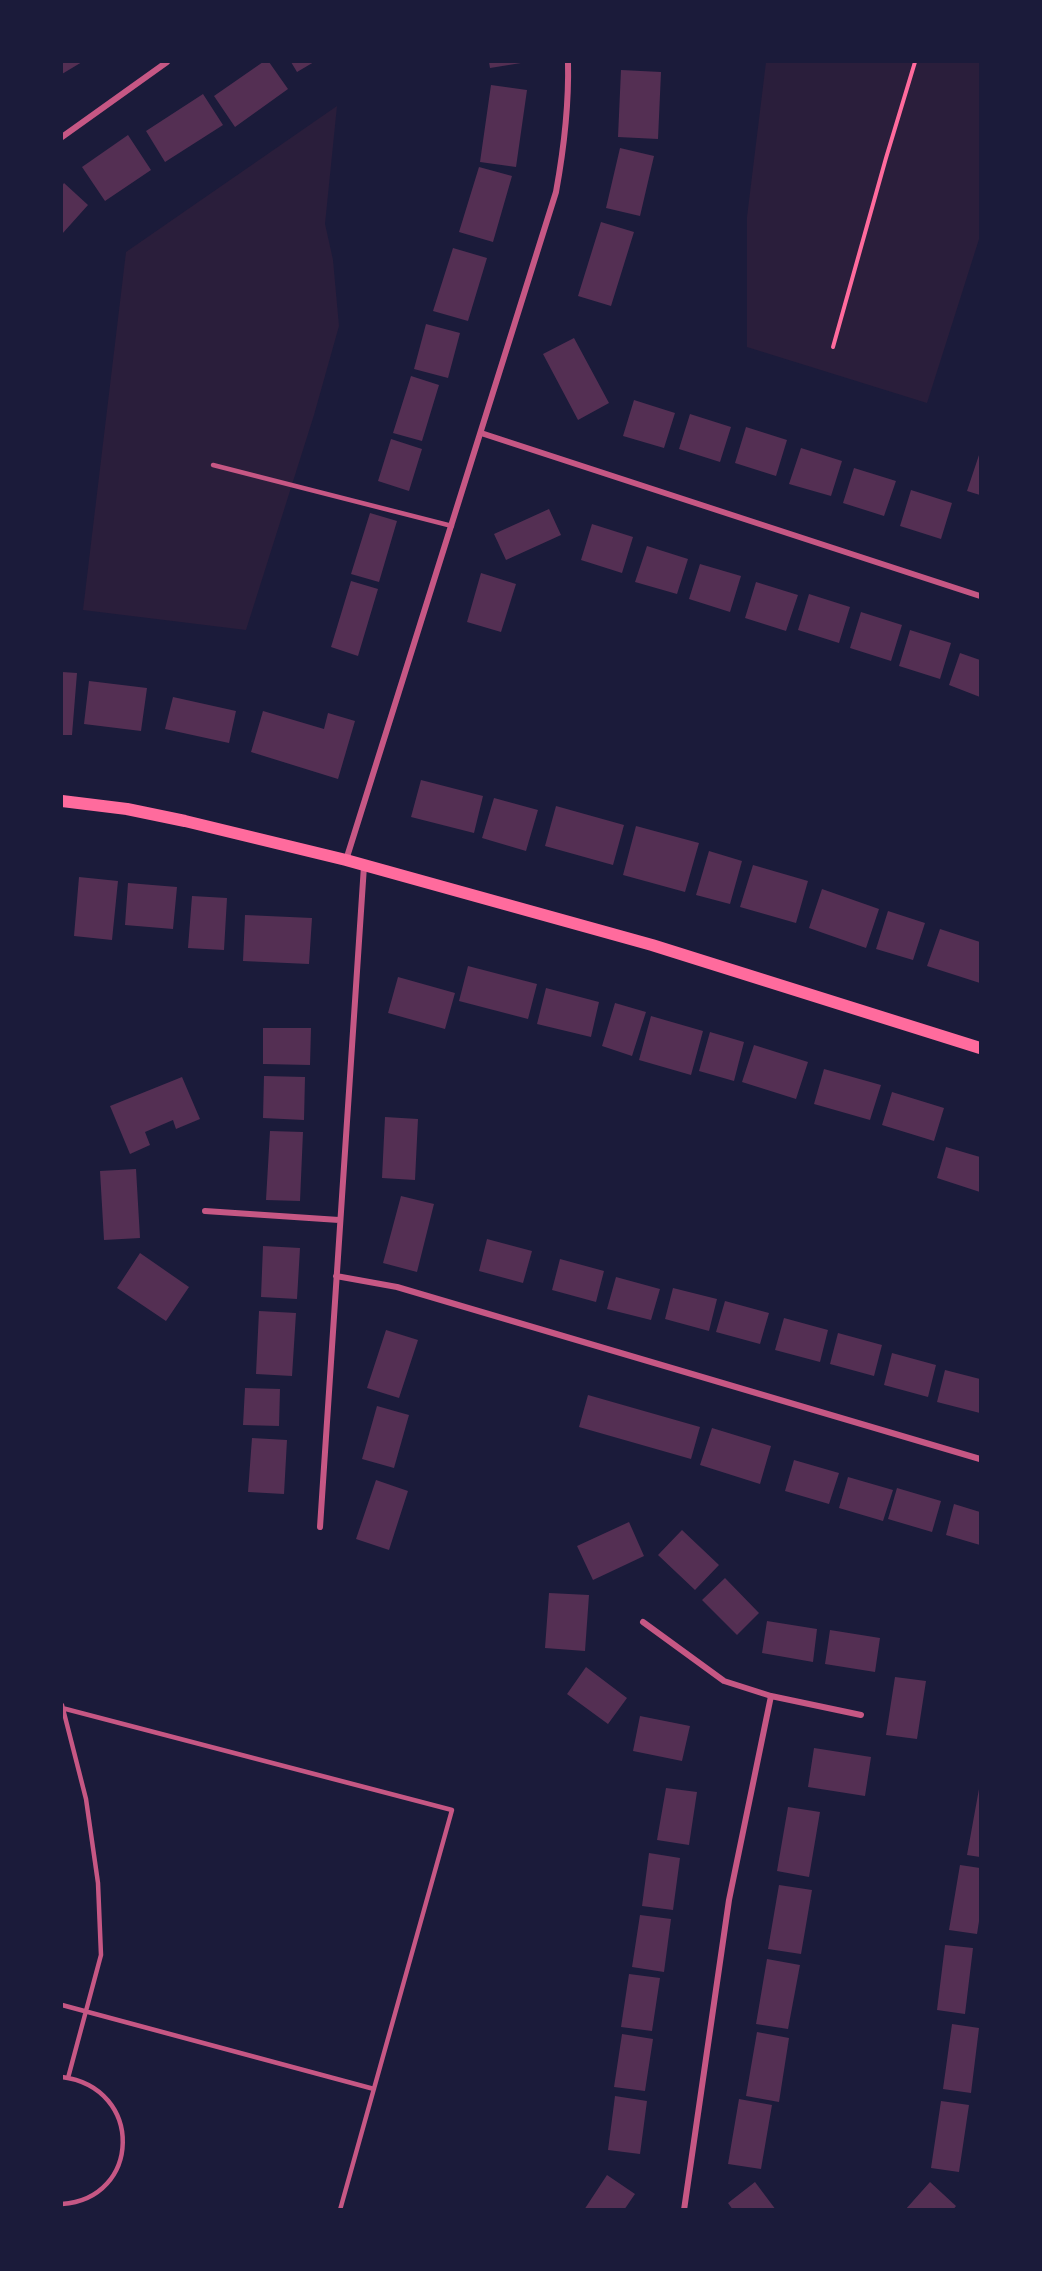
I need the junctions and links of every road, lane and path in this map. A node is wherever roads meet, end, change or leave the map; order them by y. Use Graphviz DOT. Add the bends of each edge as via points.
graph roads {
  1 [pos="167,62"];
  2 [pos="568,62"];
  3 [pos="915,62"];
  4 [pos="62,137"];
  5 [pos="833,347"];
  6 [pos="480,433"];
  7 [pos="213,465"];
  8 [pos="452,526"];
  9 [pos="981,596"];
  10 [pos="62,801"];
  11 [pos="346,860"];
  12 [pos="364,866"];
  13 [pos="981,1048"];
  14 [pos="205,1211"];
  15 [pos="339,1220"];
  16 [pos="336,1276"];
  17 [pos="981,1459"];
  18 [pos="320,1527"];
  19 [pos="643,1622"];
  20 [pos="771,1696"];
  21 [pos="62,1707"];
  22 [pos="861,1715"];
  23 [pos="62,2005"];
  24 [pos="85,2012"];
  25 [pos="65,2077"];
  26 [pos="374,2089"];
  27 [pos="62,2204"];
  28 [pos="340,2210"];
  29 [pos="684,2210"];
  1 -- 4 [label="street"];
  2 -- 6 [label="street" via="565,143 556,192"];
  3 -- 5 [label="path"];
  6 -- 8 [label="street"];
  6 -- 9 [label="street"];
  7 -- 8 [label="lane"];
  8 -- 11 [label="street"];
  10 -- 11 [label="main road" via="185,820"];
  11 -- 12 [label="main road"];
  12 -- 13 [label="main road" via="652,945"];
  12 -- 15 [label="street"];
  14 -- 15 [label="street"];
  15 -- 16 [label="street"];
  16 -- 17 [label="street" via="397,1287"];
  16 -- 18 [label="street"];
  19 -- 20 [label="street" via="724,1681"];
  20 -- 22 [label="street"];
  20 -- 29 [label="street" via="729,1900"];
  21 -- 24 [label="lane" via="86,1799 98,1883 101,1955"];
  21 -- 26 [label="lane" via="452,1810"];
  23 -- 24 [label="lane"];
  24 -- 25 [label="lane"];
  24 -- 26 [label="lane"];
  25 -- 27 [label="lane" via="95,2088 110,2102 123,2140 120,2160 110,2180 94,2195 74,2204"];
  26 -- 28 [label="lane"];
}
